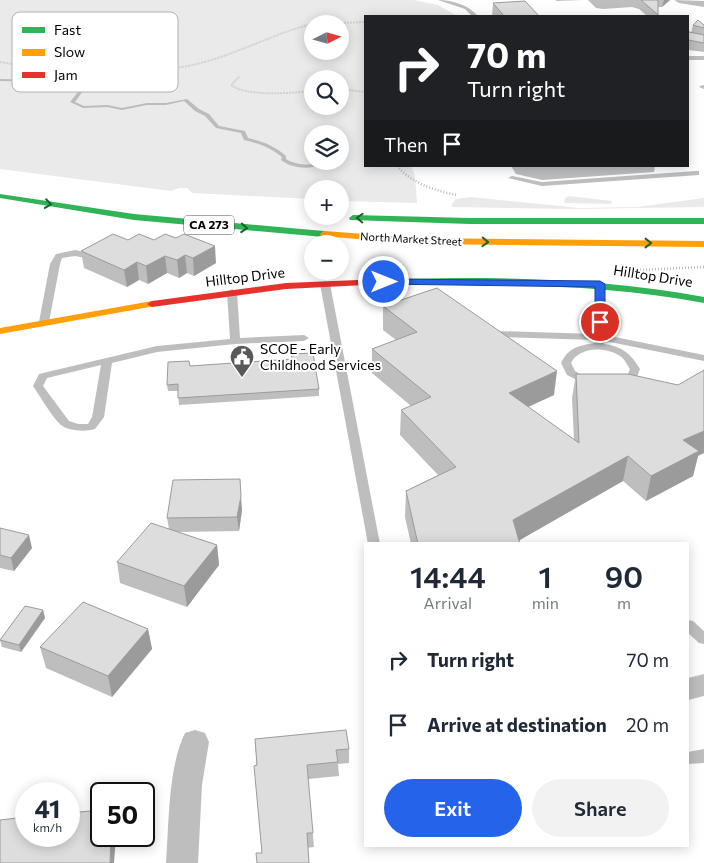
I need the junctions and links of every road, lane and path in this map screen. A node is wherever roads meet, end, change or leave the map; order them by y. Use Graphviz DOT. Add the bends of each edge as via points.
graph roads {
  1 [pos="441,0"];
  2 [pos="679,0"];
  3 [pos="704,4"];
  4 [pos="474,15"];
  5 [pos="364,22"];
  6 [pos="349,23"];
  7 [pos="304,26"];
  8 [pos="689,58"];
  9 [pos="704,58"];
  10 [pos="178,67"];
  11 [pos="239,77"];
  12 [pos="349,90"];
  13 [pos="304,92"];
  14 [pos="364,92"];
  15 [pos="398,167"];
  16 [pos="696,173"];
  17 [pos="512,178"];
  18 [pos="0,196"];
  19 [pos="456,196"];
  20 [pos="704,213"];
  21 [pos="349,217"];
  22 [pos="405,220"];
  23 [pos="704,221"];
  24 [pos="704,244"];
  25 [pos="96,258"];
  26 [pos="704,267"];
  27 [pos="634,273"];
  28 [pos="324,284"];
  29 [pos="600,284"];
  30 [pos="232,292"];
  31 [pos="704,300"];
  32 [pos="44,322"];
  33 [pos="0,331"];
  34 [pos="496,334"];
  35 [pos="304,338"];
  36 [pos="234,341"];
  37 [pos="600,342"];
  38 [pos="704,358"];
  39 [pos="107,362"];
  40 [pos="590,383"];
  41 [pos="624,383"];
  42 [pos="374,542"];
  43 [pos="689,626"];
  44 [pos="704,639"];
  45 [pos="704,686"];
  46 [pos="689,688"];
  47 [pos="195,742"];
  48 [pos="704,756"];
  49 [pos="689,758"];
  50 [pos="182,863"];
  1 -- 4 [label="lane" via="469,6"];
  2 -- 3 [label="street"];
  5 -- 6 [label="path"];
  7 -- 10 [label="path" via="209,60"];
  8 -- 9 [label="lane"];
  11 -- 13 [label="path" via="231,85 238,90"];
  12 -- 14 [label="path"];
  15 -- 19 [label="path" via="420,184"];
  16 -- 17 [label="lane" via="542,184"];
  18 -- 24 [label="main road, North Market Street / CA 273, one-way" via="134,217 419,241"];
  20 -- 22 [label="main road" via="451,214"];
  22 -- 21 [label="main road, North Market Street, one-way"];
  22 -- 23 [label="main road, North Market Street"];
  25 -- 32 [label="lane" via="75,253 59,256"];
  26 -- 27 [label="path" via="643,268"];
  28 -- 29 [label="main road, Hilltop Drive"];
  28 -- 30 [label="main road, Hilltop Drive"];
  28 -- 42 [label="lane"];
  29 -- 31 [label="main road, Hilltop Drive" via="657,290"];
  29 -- 37 [label="lane"];
  30 -- 32 [label="main road, Hilltop Drive"];
  30 -- 36 [label="lane"];
  32 -- 33 [label="main road, Hilltop Drive"];
  34 -- 37 [label="lane"];
  35 -- 36 [label="lane"];
  36 -- 39 [label="lane" via="158,349"];
  37 -- 38 [label="lane"];
  37 -- 40 [label="lane" via="578,349 566,359 570,372"];
  37 -- 41 [label="lane" via="633,363 634,375"];
  39 -- 39 [label="lane" via="43,376 38,386 65,423 91,427 98,417"];
  43 -- 44 [label="lane"];
  45 -- 46 [label="street"];
  47 -- 50 [label="street" via="187,785"];
  48 -- 49 [label="lane"];
}
